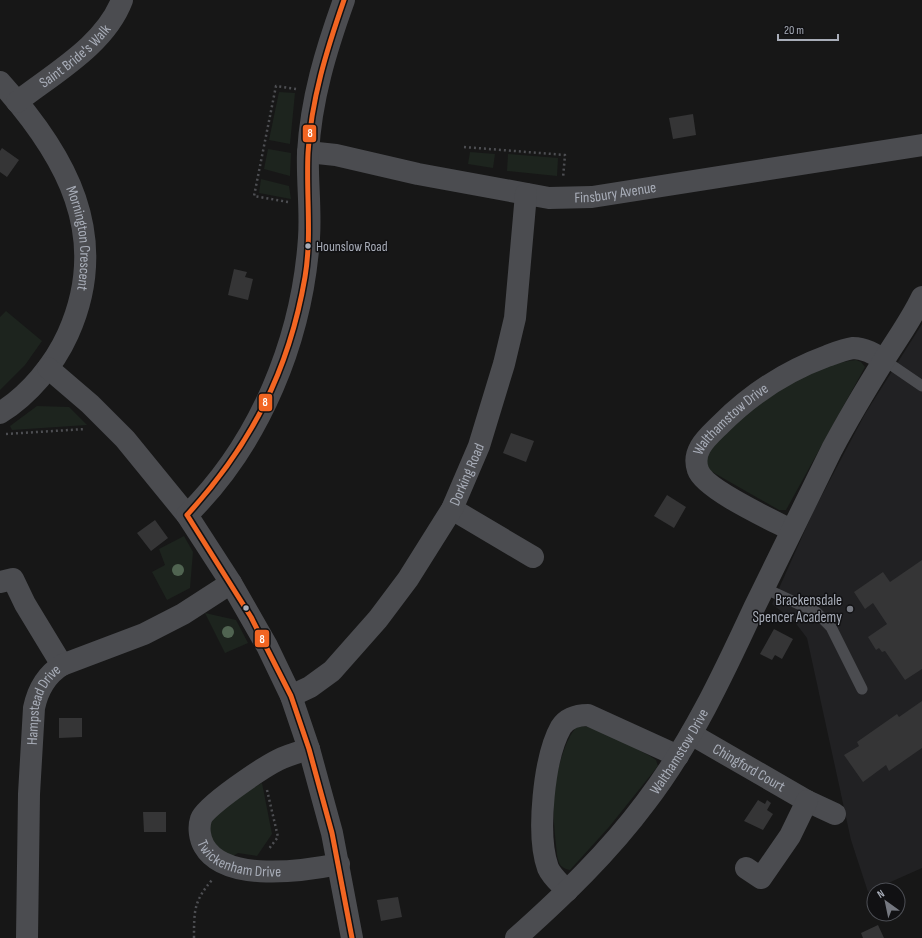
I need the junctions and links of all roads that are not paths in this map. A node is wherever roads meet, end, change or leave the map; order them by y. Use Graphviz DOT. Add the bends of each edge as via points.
graph roads {
  1 [pos="122,0"];
  2 [pos="344,0"];
  3 [pos="0,82"];
  4 [pos="17,102"];
  5 [pos="922,145"];
  6 [pos="308,152"];
  7 [pos="526,194"];
  8 [pos="922,298"];
  9 [pos="884,360"];
  10 [pos="48,368"];
  11 [pos="922,386"];
  12 [pos="0,413"];
  13 [pos="452,508"];
  14 [pos="187,515"];
  15 [pos="791,530"];
  16 [pos="533,557"];
  17 [pos="0,582"];
  18 [pos="231,583"];
  19 [pos="764,588"];
  20 [pos="62,665"];
  21 [pos="862,689"];
  22 [pos="291,696"];
  23 [pos="691,734"];
  24 [pos="309,748"];
  25 [pos="678,756"];
  26 [pos="807,801"];
  27 [pos="835,814"];
  28 [pos="339,864"];
  29 [pos="746,868"];
  30 [pos="568,891"];
  31 [pos="28,938"];
  32 [pos="352,938"];
  33 [pos="516,938"];
  1 -- 4 [label="street, Saint Bride's Walk" via="113,20 103,32 62,68"];
  2 -- 6 [label="street" via="327,47 316,92"];
  3 -- 4 [label="street, Mornington Crescent"];
  4 -- 10 [label="street, Mornington Crescent" via="46,140 65,172 78,209 86,252 86,269 78,307 62,349"];
  5 -- 7 [label="street, Finsbury Avenue" via="592,197 561,198"];
  6 -- 7 [label="street, Finsbury Avenue" via="336,155 418,174"];
  6 -- 14 [label="street" via="309,238 299,298 275,382 257,421 222,477"];
  7 -- 13 [label="street, Dorking Road" via="515,318 486,425"];
  8 -- 9 [label="street, Walthamstow Drive"];
  9 -- 11 [label="lane"];
  9 -- 15 [label="street, Walthamstow Drive" via="835,444"];
  9 -- 15 [label="street, Walthamstow Drive" via="872,353 853,348 802,366 748,399 708,437 697,454 698,470 706,481"];
  10 -- 12 [label="street, Mornington Crescent" via="20,398"];
  10 -- 14 [label="street" via="113,427"];
  13 -- 16 [label="street"];
  13 -- 22 [label="street, Dorking Road" via="408,579 378,619 332,671 310,687"];
  14 -- 18 [label="street"];
  15 -- 19 [label="street, Walthamstow Drive"];
  17 -- 20 [label="street" via="13,579"];
  18 -- 20 [label="street, Hampstead Drive" via="183,614 144,634"];
  18 -- 22 [label="street" via="267,646"];
  19 -- 21 [label="lane" via="816,612 831,627"];
  19 -- 23 [label="street, Walthamstow Drive" via="718,686"];
  20 -- 31 [label="street, Hampstead Drive" via="44,680 34,708 29,794"];
  22 -- 24 [label="street"];
  23 -- 25 [label="street, Walthamstow Drive"];
  23 -- 26 [label="street, Chingford Court"];
  24 -- 28 [label="street"];
  24 -- 28 [label="street, Twickenham Drive" via="278,760 219,799 201,818 202,842 215,860 253,869 286,872"];
  25 -- 30 [label="street, Walthamstow Drive" via="647,802"];
  25 -- 30 [label="street" via="588,715 575,716 562,727 546,778 543,820 548,868"];
  26 -- 27 [label="street, Chingford Court"];
  26 -- 29 [label="street" via="790,836 761,878"];
  28 -- 32 [label="street"];
  30 -- 33 [label="street, Walthamstow Drive"];
}
